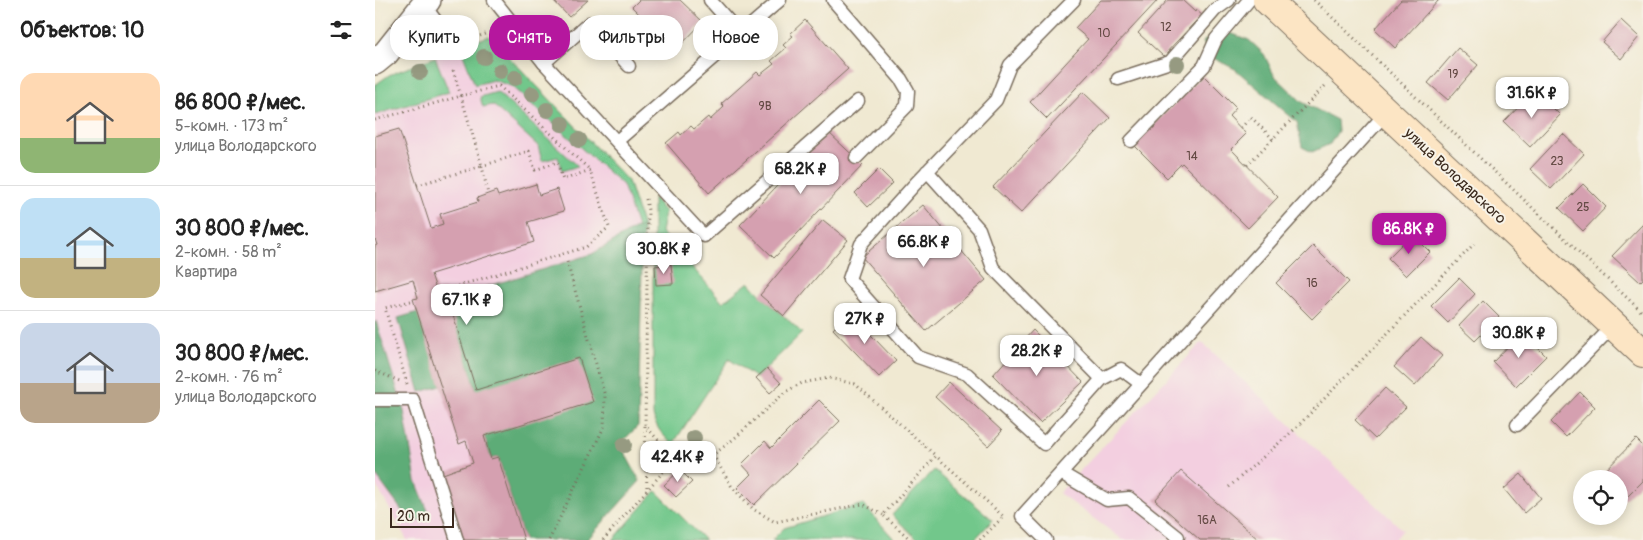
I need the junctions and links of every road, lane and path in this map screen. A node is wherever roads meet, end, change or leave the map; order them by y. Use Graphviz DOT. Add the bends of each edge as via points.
graph roads {
  1 [pos="494,0"];
  2 [pos="711,0"];
  3 [pos="780,0"];
  4 [pos="833,0"];
  5 [pos="1074,0"];
  6 [pos="1229,0"];
  7 [pos="1249,0"];
  8 [pos="1267,0"];
  9 [pos="1314,0"];
  10 [pos="426,3"];
  11 [pos="433,15"];
  12 [pos="724,15"];
  13 [pos="763,15"];
  14 [pos="450,60"];
  15 [pos="711,60"];
  16 [pos="375,62"];
  17 [pos="544,62"];
  18 [pos="629,66"];
  19 [pos="1118,80"];
  20 [pos="1327,84"];
  21 [pos="461,96"];
  22 [pos="858,101"];
  23 [pos="1387,112"];
  24 [pos="375,120"];
  25 [pos="1241,128"];
  26 [pos="1273,139"];
  27 [pos="617,141"];
  28 [pos="1131,141"];
  29 [pos="856,158"];
  30 [pos="1247,165"];
  31 [pos="482,166"];
  32 [pos="590,170"];
  33 [pos="927,171"];
  34 [pos="417,185"];
  35 [pos="644,193"];
  36 [pos="488,194"];
  37 [pos="1474,244"];
  38 [pos="567,262"];
  39 [pos="448,289"];
  40 [pos="411,301"];
  41 [pos="1643,313"];
  42 [pos="1614,325"];
  43 [pos="1643,353"];
  44 [pos="1102,379"];
  45 [pos="1141,384"];
  46 [pos="407,385"];
  47 [pos="375,400"];
  48 [pos="1517,425"];
  49 [pos="645,426"];
  50 [pos="713,455"];
  51 [pos="935,456"];
  52 [pos="670,464"];
  53 [pos="1061,473"];
  54 [pos="1229,487"];
  55 [pos="647,490"];
  56 [pos="883,515"];
  57 [pos="1003,516"];
  58 [pos="1022,516"];
  59 [pos="1178,538"];
  60 [pos="457,540"];
  61 [pos="549,540"];
  62 [pos="603,540"];
  63 [pos="911,540"];
  64 [pos="981,540"];
  65 [pos="1046,540"];
  1 -- 17 [label="lane"];
  2 -- 12 [label="lane"];
  3 -- 13 [label="lane"];
  4 -- 29 [label="lane" via="908,91 907,106"];
  5 -- 33 [label="lane" via="1010,65 996,100"];
  6 -- 19 [label="lane" via="1215,10 1170,62"];
  7 -- 28 [label="lane" via="1216,39 1204,66"];
  8 -- 23 [label="main road, улица Володарского"];
  9 -- 41 [label="path"];
  10 -- 11 [label="lane"];
  10 -- 16 [label="street"];
  14 -- 21 [label="path"];
  15 -- 27 [label="lane"];
  17 -- 18 [label="lane" via="589,23"];
  17 -- 27 [label="lane"];
  20 -- 26 [label="path"];
  21 -- 24 [label="path"];
  21 -- 31 [label="path"];
  21 -- 32 [label="path" via="499,86"];
  22 -- 27 [label="lane" via="704,236"];
  23 -- 42 [label="main road, улица Володарского"];
  23 -- 45 [label="lane"];
  25 -- 26 [label="path" via="1251,117"];
  26 -- 30 [label="path"];
  31 -- 32 [label="path" via="529,151 535,170 557,162 563,180"];
  31 -- 34 [label="path"];
  31 -- 36 [label="path"];
  32 -- 39 [label="path" via="609,226 586,247"];
  33 -- 44 [label="lane" via="979,228 993,268"];
  33 -- 44 [label="lane" via="861,244 849,279 917,357 967,374 1044,444"];
  35 -- 49 [label="path" via="648,210"];
  37 -- 54 [label="path" via="1295,429"];
  38 -- 61 [label="path" via="605,396 604,427"];
  40 -- 46 [label="path" via="385,308"];
  42 -- 43 [label="main road, улица Володарского"];
  42 -- 48 [label="lane"];
  44 -- 45 [label="lane" via="1121,369"];
  45 -- 53 [label="lane"];
  47 -- 60 [label="lane" via="413,400"];
  49 -- 52 [label="path" via="669,454"];
  49 -- 55 [label="path"];
  50 -- 51 [label="path" via="785,392 802,383 829,378 855,384"];
  50 -- 52 [label="path" via="694,465"];
  50 -- 56 [label="path" via="732,487 753,509 775,522 863,504"];
  51 -- 56 [label="path"];
  51 -- 57 [label="path"];
  52 -- 55 [label="path"];
  53 -- 58 [label="lane"];
  53 -- 59 [label="lane" via="1107,500 1129,498"];
  55 -- 62 [label="path"];
  56 -- 63 [label="path"];
  57 -- 58 [label="path"];
  57 -- 64 [label="path"];
  58 -- 65 [label="lane"];
}
